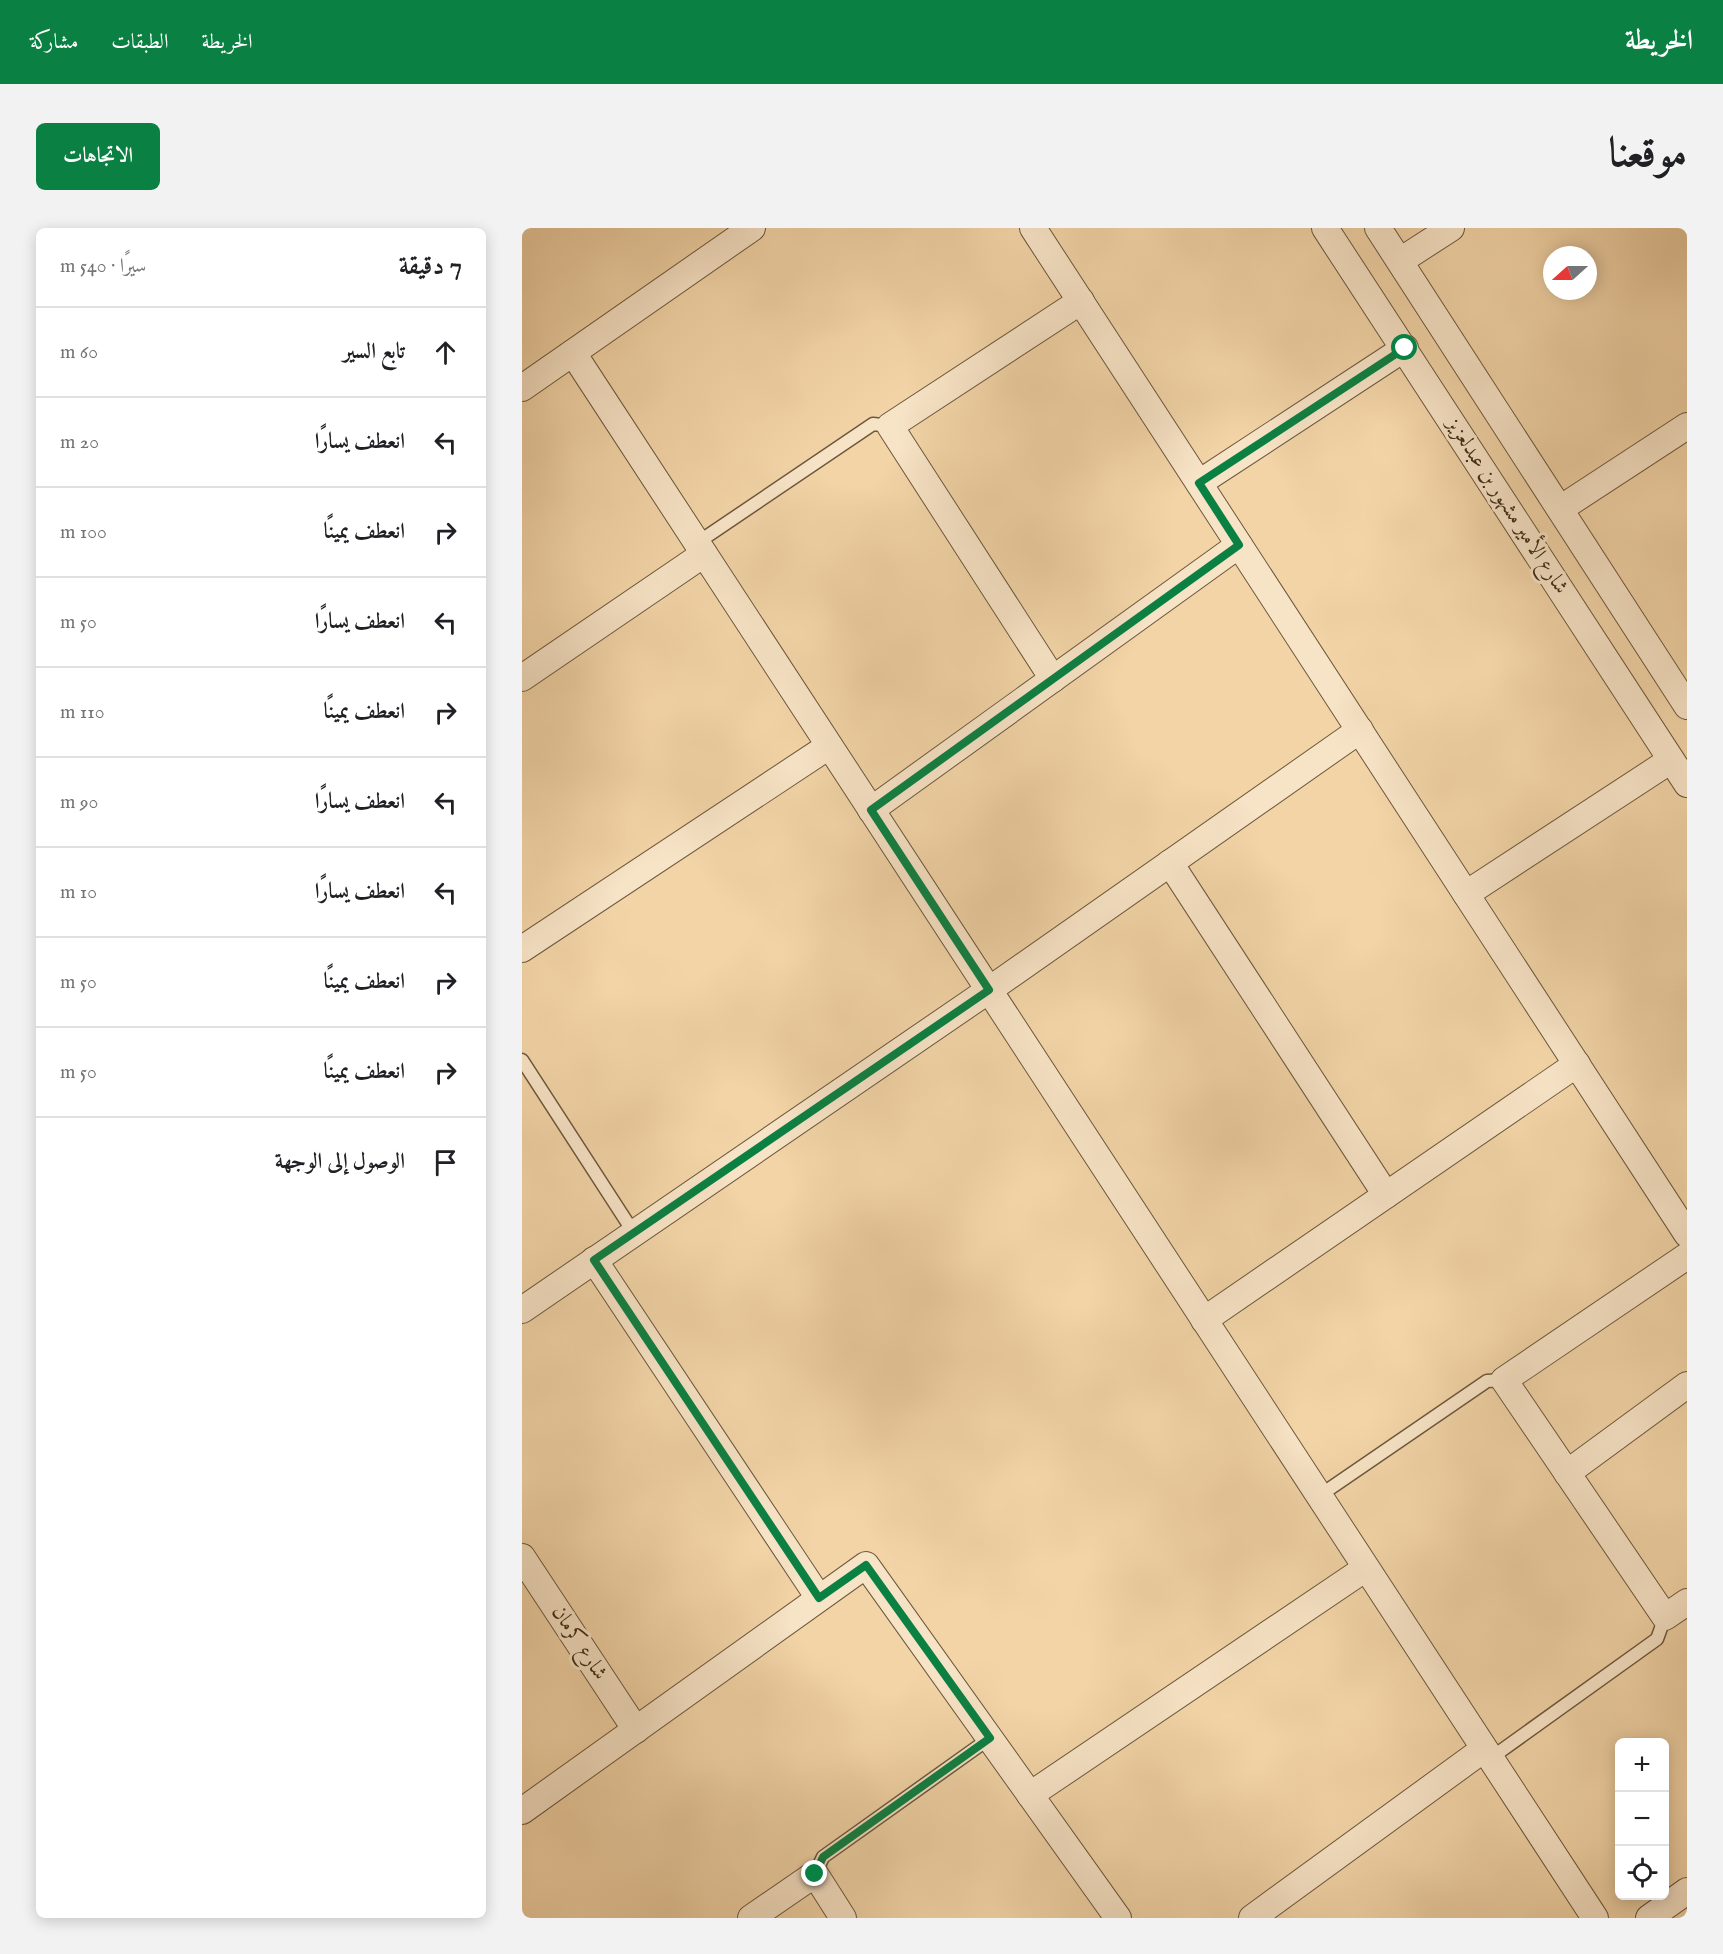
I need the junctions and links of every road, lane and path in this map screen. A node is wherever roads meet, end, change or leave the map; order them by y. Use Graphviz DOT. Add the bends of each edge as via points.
graph roads {
  1 [pos="750,228"];
  2 [pos="1034,228"];
  3 [pos="1325,228"];
  4 [pos="1378,228"];
  5 [pos="1451,228"];
  6 [pos="1400,261"];
  7 [pos="1081,301"];
  8 [pos="1405,348"];
  9 [pos="573,353"];
  10 [pos="522,388"];
  11 [pos="891,426"];
  12 [pos="1687,426"];
  13 [pos="1199,483"];
  14 [pos="1560,509"];
  15 [pos="1239,545"];
  16 [pos="700,548"];
  17 [pos="522,678"];
  18 [pos="1053,679"];
  19 [pos="1687,706"];
  20 [pos="1360,730"];
  21 [pos="829,746"];
  22 [pos="1671,760"];
  23 [pos="1687,784"];
  24 [pos="871,810"];
  25 [pos="1170,863"];
  26 [pos="1466,894"];
  27 [pos="522,949"];
  28 [pos="989,990"];
  29 [pos="522,1060"];
  30 [pos="1576,1064"];
  31 [pos="1386,1195"];
  32 [pos="634,1233"];
  33 [pos="1687,1234"];
  34 [pos="1687,1256"];
  35 [pos="594,1260"];
  36 [pos="522,1310"];
  37 [pos="1204,1320"];
  38 [pos="1504,1380"];
  39 [pos="1687,1385"];
  40 [pos="1567,1473"];
  41 [pos="1319,1496"];
  42 [pos="522,1557"];
  43 [pos="1366,1568"];
  44 [pos="819,1598"];
  45 [pos="1687,1602"];
  46 [pos="1665,1617"];
  47 [pos="636,1730"];
  48 [pos="990,1738"];
  49 [pos="1487,1754"];
  50 [pos="1030,1795"];
  51 [pos="522,1811"];
  52 [pos="815,1874"];
  53 [pos="1687,1891"];
  54 [pos="751,1918"];
  55 [pos="843,1918"];
  56 [pos="1118,1918"];
  57 [pos="1251,1918"];
  58 [pos="1595,1918"];
  59 [pos="1648,1918"];
  1 -- 9 [label="street"];
  2 -- 7 [label="street"];
  3 -- 8 [label="street, شارع الأمير مشهور بن عبدلعزيز"];
  4 -- 6 [label="street, شارع الأمير مشهور بن عبدلعزيز"];
  5 -- 6 [label="street"];
  6 -- 14 [label="street, شارع الأمير مشهور بن عبدلعزيز"];
  7 -- 11 [label="street"];
  7 -- 13 [label="street"];
  8 -- 13 [label="street"];
  8 -- 22 [label="street, شارع الأمير مشهور بن عبدلعزيز"];
  9 -- 10 [label="street"];
  9 -- 16 [label="street"];
  11 -- 16 [label="lane" via="873,424"];
  11 -- 18 [label="street"];
  12 -- 14 [label="street"];
  13 -- 15 [label="street"];
  14 -- 19 [label="street, شارع الأمير مشهور بن عبدلعزيز"];
  15 -- 18 [label="street"];
  15 -- 20 [label="street"];
  16 -- 17 [label="street"];
  16 -- 21 [label="street"];
  18 -- 24 [label="street"];
  20 -- 25 [label="street"];
  20 -- 26 [label="street"];
  21 -- 24 [label="street"];
  21 -- 27 [label="street"];
  22 -- 23 [label="street, شارع الأمير مشهور بن عبدلعزيز"];
  22 -- 26 [label="street"];
  24 -- 28 [label="street"];
  25 -- 28 [label="street"];
  25 -- 31 [label="street"];
  26 -- 30 [label="street"];
  28 -- 32 [label="street"];
  28 -- 37 [label="street"];
  29 -- 32 [label="lane"];
  30 -- 31 [label="street"];
  30 -- 33 [label="street"];
  31 -- 37 [label="street"];
  32 -- 35 [label="street"];
  34 -- 38 [label="street"];
  35 -- 36 [label="street"];
  35 -- 44 [label="street"];
  37 -- 41 [label="street"];
  38 -- 40 [label="street"];
  38 -- 41 [label="lane" via="1487,1381"];
  39 -- 40 [label="street"];
  40 -- 46 [label="street"];
  41 -- 43 [label="street"];
  42 -- 47 [label="street, شارع كرمان"];
  43 -- 49 [label="street"];
  43 -- 50 [label="street"];
  44 -- 47 [label="street"];
  44 -- 48 [label="street" via="866,1565"];
  45 -- 46 [label="street"];
  46 -- 49 [label="lane" via="1657,1639"];
  47 -- 51 [label="street"];
  48 -- 50 [label="street"];
  48 -- 52 [label="lane" via="823,1857"];
  49 -- 57 [label="street"];
  49 -- 58 [label="street"];
  50 -- 56 [label="street"];
  52 -- 54 [label="street"];
  52 -- 55 [label="street"];
  53 -- 59 [label="street"];
}
